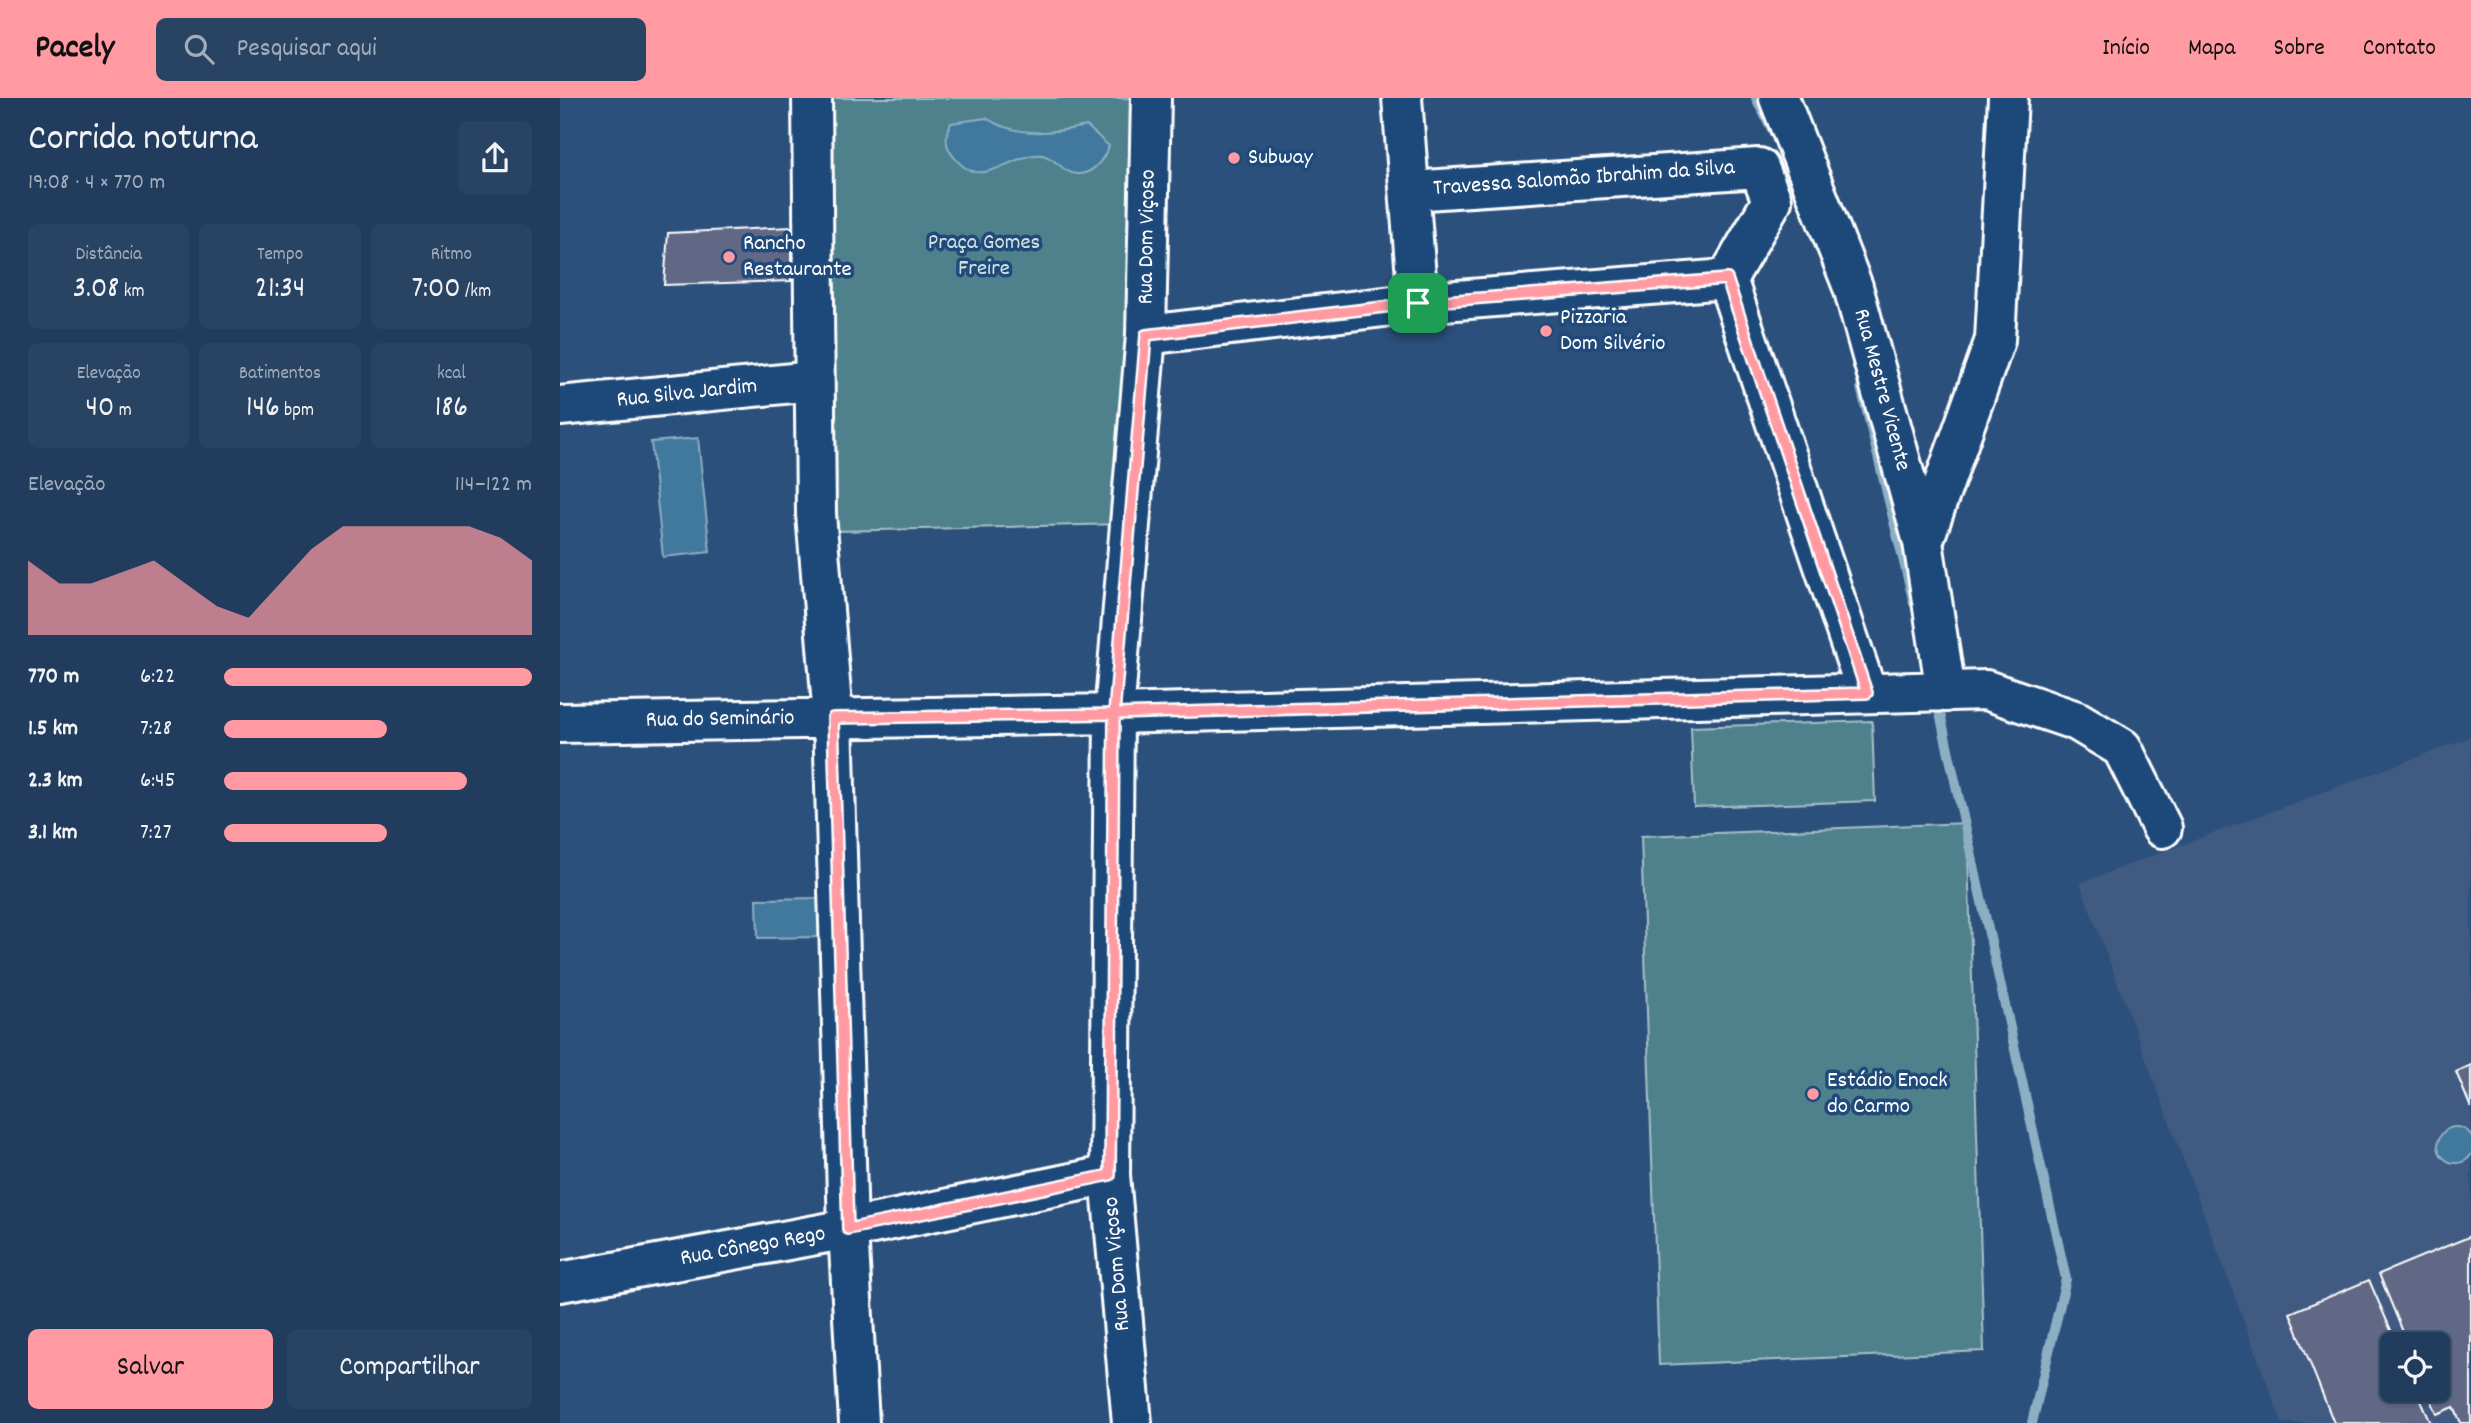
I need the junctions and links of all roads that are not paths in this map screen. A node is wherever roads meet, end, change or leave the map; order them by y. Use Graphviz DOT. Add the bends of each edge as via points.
graph roads {
  1 [pos="812,98"];
  2 [pos="1151,98"];
  3 [pos="1402,98"];
  4 [pos="1779,98"];
  5 [pos="2008,98"];
  6 [pos="1410,191"];
  7 [pos="1727,279"];
  8 [pos="1418,303"];
  9 [pos="1146,335"];
  10 [pos="813,381"];
  11 [pos="560,406"];
  12 [pos="1923,542"];
  13 [pos="1945,692"];
  14 [pos="1885,693"];
  15 [pos="1114,714"];
  16 [pos="833,718"];
  17 [pos="560,723"];
  18 [pos="2162,828"];
  19 [pos="1110,1175"];
  20 [pos="848,1229"];
  21 [pos="560,1282"];
  22 [pos="859,1423"];
  23 [pos="1132,1423"];
  1 -- 10 [label="street"];
  2 -- 9 [label="street, Rua Dom Viçoso"];
  3 -- 6 [label="street"];
  4 -- 12 [label="street, Rua Mestre Vicente" via="1853,287"];
  5 -- 12 [label="street" via="1995,340"];
  6 -- 7 [label="street, Travessa Salomão Ibrahim da Silva" via="1759,168 1772,201"];
  6 -- 8 [label="street"];
  7 -- 8 [label="street"];
  7 -- 14 [label="street"];
  8 -- 9 [label="street"];
  9 -- 15 [label="street, Rua Dom Viçoso"];
  10 -- 11 [label="street, Rua Silva Jardim"];
  10 -- 16 [label="street" via="816,514"];
  12 -- 13 [label="street, Rua Mestre Vicente"];
  13 -- 14 [label="street, Rua do Seminário"];
  13 -- 18 [label="street, Rua do Seminário" via="1986,690 2077,721 2122,748"];
  14 -- 15 [label="street, Rua do Seminário"];
  15 -- 16 [label="street, Rua do Seminário"];
  15 -- 19 [label="street, Rua Dom Viçoso"];
  16 -- 17 [label="street, Rua do Seminário"];
  16 -- 20 [label="street"];
  19 -- 20 [label="street, Rua Cônego Rego"];
  19 -- 23 [label="street, Rua Dom Viçoso"];
  20 -- 21 [label="street, Rua Cônego Rego"];
  20 -- 22 [label="street"];
}
